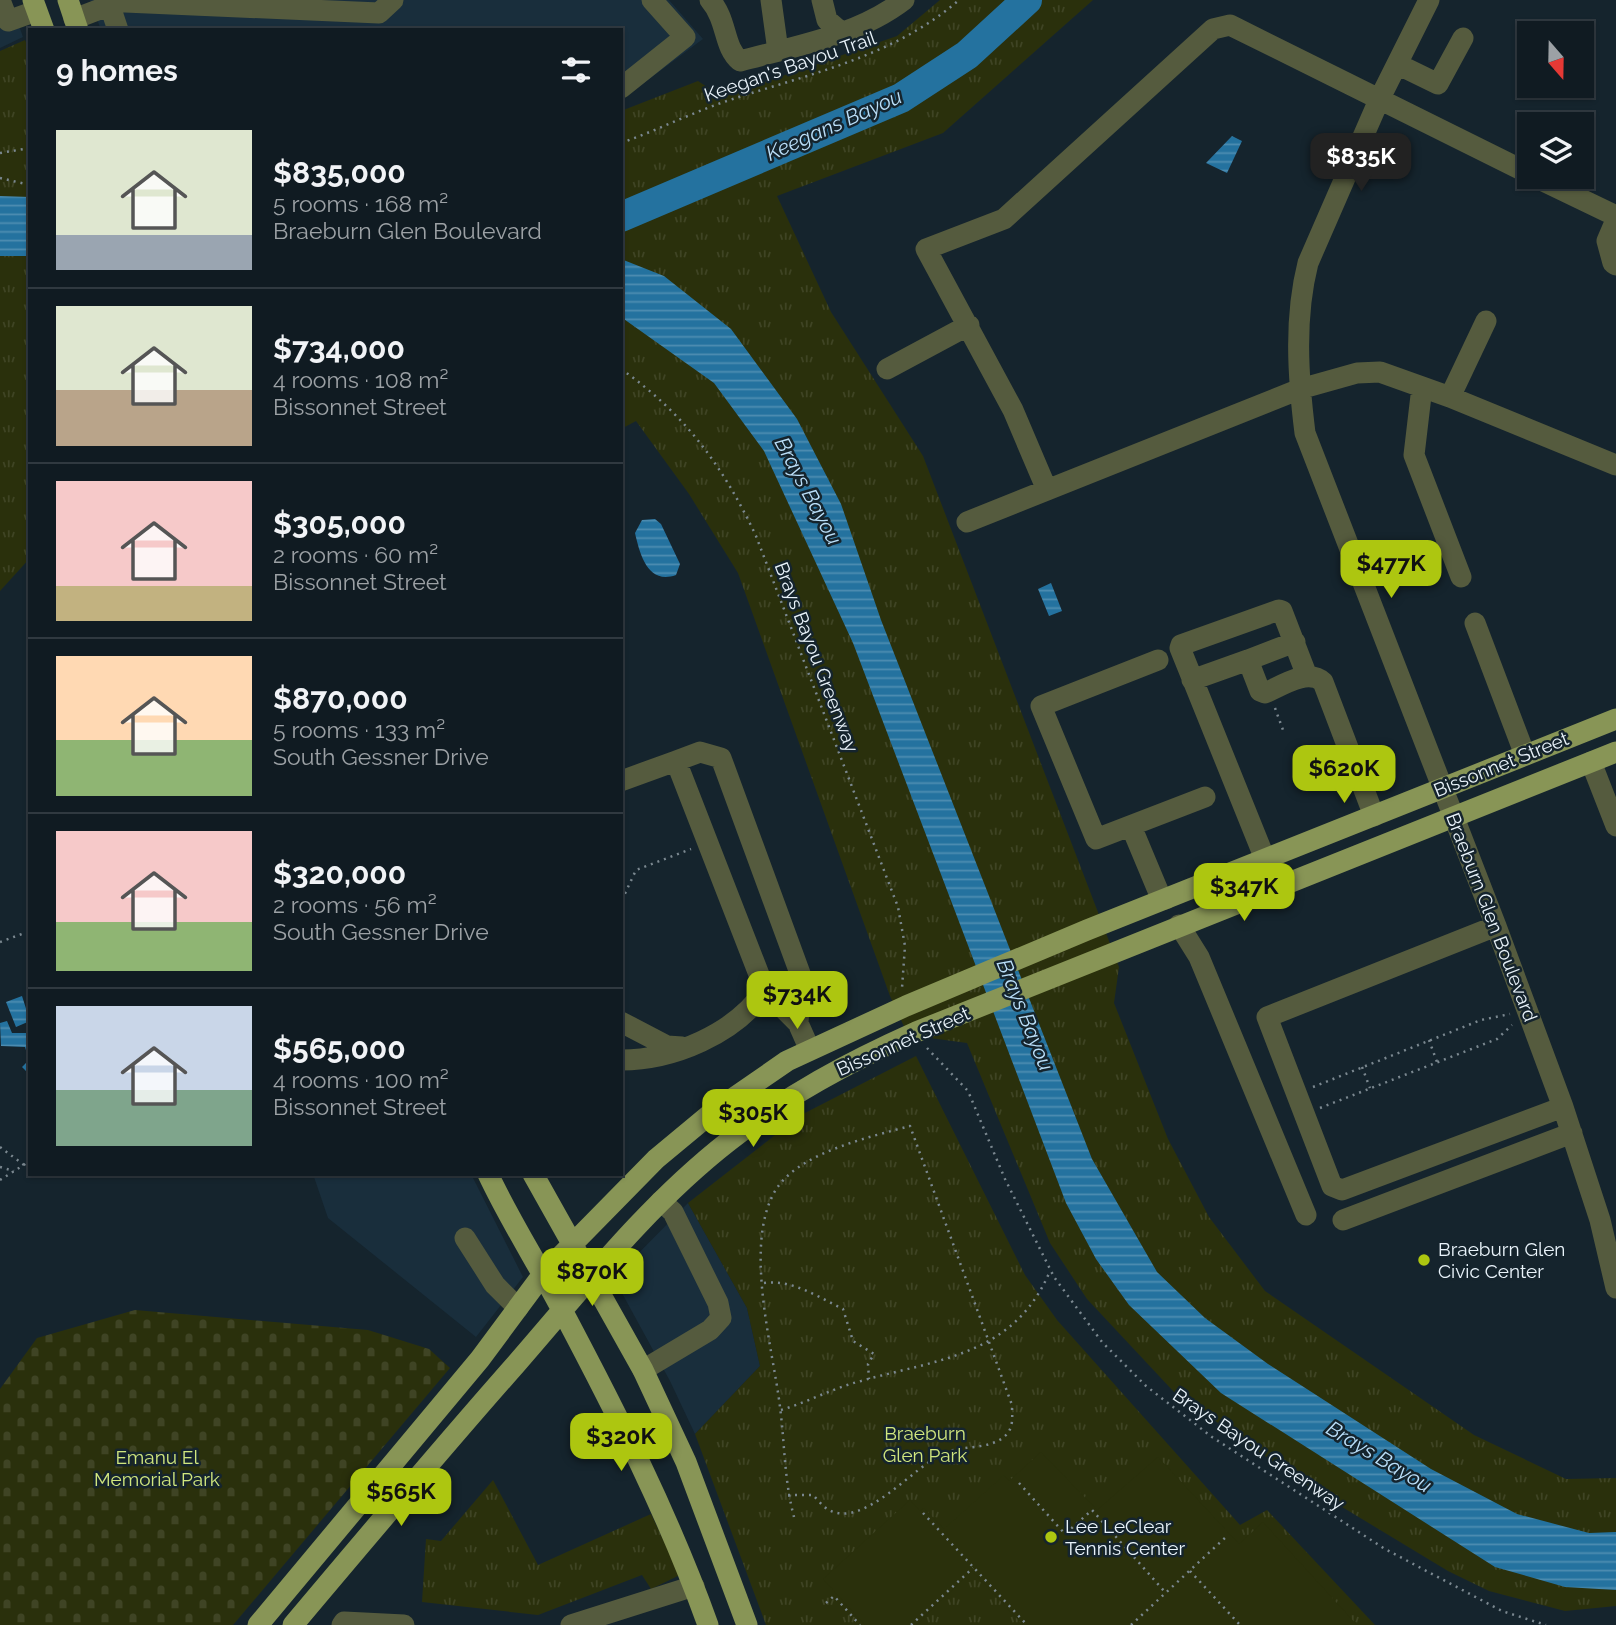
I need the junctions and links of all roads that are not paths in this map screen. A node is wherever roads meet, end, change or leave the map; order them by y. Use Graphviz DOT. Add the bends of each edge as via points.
graph roads {
  1 [pos="0,0"];
  2 [pos="393,0"];
  3 [pos="652,0"];
  4 [pos="710,0"];
  5 [pos="771,0"];
  6 [pos="822,0"];
  7 [pos="904,0"];
  8 [pos="1429,0"];
  9 [pos="131,2"];
  10 [pos="227,3"];
  11 [pos="38,13"];
  12 [pos="73,16"];
  13 [pos="119,28"];
  14 [pos="842,33"];
  15 [pos="1463,38"];
  16 [pos="778,51"];
  17 [pos="1397,64"];
  18 [pos="623,86"];
  19 [pos="1379,100"];
  20 [pos="1517,168"];
  21 [pos="1559,189"];
  22 [pos="1616,218"];
  23 [pos="1616,265"];
  24 [pos="1486,321"];
  25 [pos="969,325"];
  26 [pos="887,369"];
  27 [pos="1422,387"];
  28 [pos="1300,389"];
  29 [pos="1450,397"];
  30 [pos="1616,465"];
  31 [pos="1047,490"];
  32 [pos="967,522"];
  33 [pos="1461,577"];
  34 [pos="1475,623"];
  35 [pos="1294,642"];
  36 [pos="1158,660"];
  37 [pos="1248,660"];
  38 [pos="1307,676"];
  39 [pos="1192,680"];
  40 [pos="1616,719"];
  41 [pos="1616,752"];
  42 [pos="1525,755"];
  43 [pos="676,761"];
  44 [pos="1591,762"];
  45 [pos="623,780"];
  46 [pos="1442,788"];
  47 [pos="1205,797"];
  48 [pos="1374,816"];
  49 [pos="1455,818"];
  50 [pos="1616,825"];
  51 [pos="1131,826"];
  52 [pos="1265,859"];
  53 [pos="1166,899"];
  54 [pos="1179,925"];
  55 [pos="1496,926"];
  56 [pos="765,990"];
  57 [pos="623,1022"];
  58 [pos="798,1023"];
  59 [pos="684,1048"];
  60 [pos="809,1048"];
  61 [pos="623,1060"];
  62 [pos="762,1078"];
  63 [pos="781,1103"];
  64 [pos="1563,1107"];
  65 [pos="1572,1133"];
  66 [pos="489,1176"];
  67 [pos="534,1176"];
  68 [pos="661,1200"];
  69 [pos="1306,1215"];
  70 [pos="1608,1217"];
  71 [pos="1343,1220"];
  72 [pos="465,1238"];
  73 [pos="570,1245"];
  74 [pos="543,1274"];
  75 [pos="590,1278"];
  76 [pos="1616,1288"];
  77 [pos="518,1308"];
  78 [pos="562,1310"];
  79 [pos="643,1370"];
  80 [pos="368,1493"];
  81 [pos="388,1510"];
  82 [pos="694,1586"];
  83 [pos="258,1625"];
  84 [pos="293,1625"];
  85 [pos="342,1625"];
  86 [pos="404,1625"];
  87 [pos="571,1625"];
  88 [pos="708,1625"];
  89 [pos="747,1625"];
  1 -- 11 [label="street" via="8,21"];
  2 -- 10 [label="street" via="379,13"];
  3 -- 18 [label="street" via="685,37"];
  4 -- 16 [label="street" via="721,12 731,53 740,61"];
  5 -- 16 [label="street"];
  6 -- 14 [label="street" via="827,20"];
  7 -- 14 [label="street"];
  8 -- 17 [label="street, Braeburn Glen Boulevard"];
  9 -- 10 [label="street"];
  9 -- 12 [label="street"];
  9 -- 13 [label="street"];
  14 -- 16 [label="street"];
  15 -- 17 [label="street" via="1438,85"];
  17 -- 19 [label="street, Braeburn Glen Boulevard"];
  19 -- 20 [label="street"];
  19 -- 25 [label="street" via="1230,24 1213,29 1004,219 926,249"];
  19 -- 28 [label="street, Braeburn Glen Boulevard" via="1308,263 1300,321"];
  21 -- 22 [label="street"];
  22 -- 23 [label="street" via="1607,241"];
  24 -- 29 [label="street"];
  25 -- 26 [label="street"];
  25 -- 31 [label="street"];
  27 -- 28 [label="street" via="1381,372 1357,373"];
  27 -- 29 [label="street"];
  27 -- 33 [label="street" via="1414,455"];
  28 -- 31 [label="street"];
  28 -- 46 [label="street, Braeburn Glen Boulevard" via="1305,433"];
  29 -- 30 [label="street"];
  31 -- 32 [label="street"];
  34 -- 42 [label="street"];
  35 -- 37 [label="street"];
  35 -- 38 [label="street"];
  35 -- 39 [label="street" via="1279,610 1181,645"];
  36 -- 51 [label="street" via="1041,706 1096,839"];
  37 -- 38 [label="street" via="1260,691"];
  37 -- 39 [label="street"];
  38 -- 48 [label="street" via="1323,682"];
  39 -- 52 [label="street"];
  40 -- 42 [label="main road, Bissonnet Street"];
  41 -- 44 [label="main road, Bissonnet Street"];
  42 -- 46 [label="main road, Bissonnet Street"];
  43 -- 45 [label="street"];
  43 -- 56 [label="street"];
  43 -- 58 [label="street" via="700,752 721,758 801,976"];
  44 -- 49 [label="main road, Bissonnet Street"];
  44 -- 50 [label="street"];
  46 -- 48 [label="main road, Bissonnet Street"];
  46 -- 49 [label="street, Braeburn Glen Boulevard"];
  47 -- 51 [label="street"];
  48 -- 52 [label="main road, Bissonnet Street"];
  49 -- 54 [label="main road, Bissonnet Street"];
  49 -- 55 [label="street, Braeburn Glen Boulevard"];
  51 -- 53 [label="street"];
  52 -- 53 [label="main road, Bissonnet Street"];
  53 -- 54 [label="main road"];
  53 -- 60 [label="main road, Bissonnet Street" via="909,999"];
  54 -- 63 [label="main road, Bissonnet Street" via="923,1035 846,1063"];
  54 -- 69 [label="street" via="1199,957"];
  55 -- 64 [label="street, Braeburn Glen Boulevard"];
  55 -- 64 [label="street" via="1267,1017 1332,1186 1342,1189"];
  56 -- 58 [label="street"];
  56 -- 59 [label="street" via="756,1003 709,1038"];
  57 -- 59 [label="street" via="667,1046"];
  58 -- 60 [label="street"];
  59 -- 61 [label="street"];
  60 -- 62 [label="main road, Bissonnet Street"];
  62 -- 63 [label="main road"];
  62 -- 73 [label="main road, Bissonnet Street" via="656,1159"];
  63 -- 68 [label="main road, Bissonnet Street"];
  64 -- 65 [label="street, Braeburn Glen Boulevard"];
  65 -- 70 [label="street, Braeburn Glen Boulevard"];
  65 -- 71 [label="street"];
  66 -- 74 [label="main road"];
  67 -- 73 [label="main road"];
  68 -- 75 [label="main road, Bissonnet Street"];
  68 -- 79 [label="street" via="673,1212 721,1318 710,1330"];
  70 -- 76 [label="street, Braeburn Glen Boulevard"];
  72 -- 77 [label="street" via="495,1285"];
  73 -- 74 [label="main road, Bissonnet Street"];
  73 -- 75 [label="main road"];
  74 -- 77 [label="main road, Bissonnet Street"];
  74 -- 78 [label="main road"];
  75 -- 78 [label="main road, Bissonnet Street"];
  75 -- 79 [label="main road"];
  77 -- 80 [label="main road, Bissonnet Street"];
  78 -- 81 [label="main road, Bissonnet Street"];
  78 -- 82 [label="main road"];
  79 -- 89 [label="main road" via="687,1462"];
  80 -- 81 [label="main road"];
  80 -- 83 [label="main road, Bissonnet Street"];
  81 -- 84 [label="main road, Bissonnet Street"];
  82 -- 87 [label="street"];
  82 -- 88 [label="main road"];
  85 -- 86 [label="street" via="363,1621"];
}
